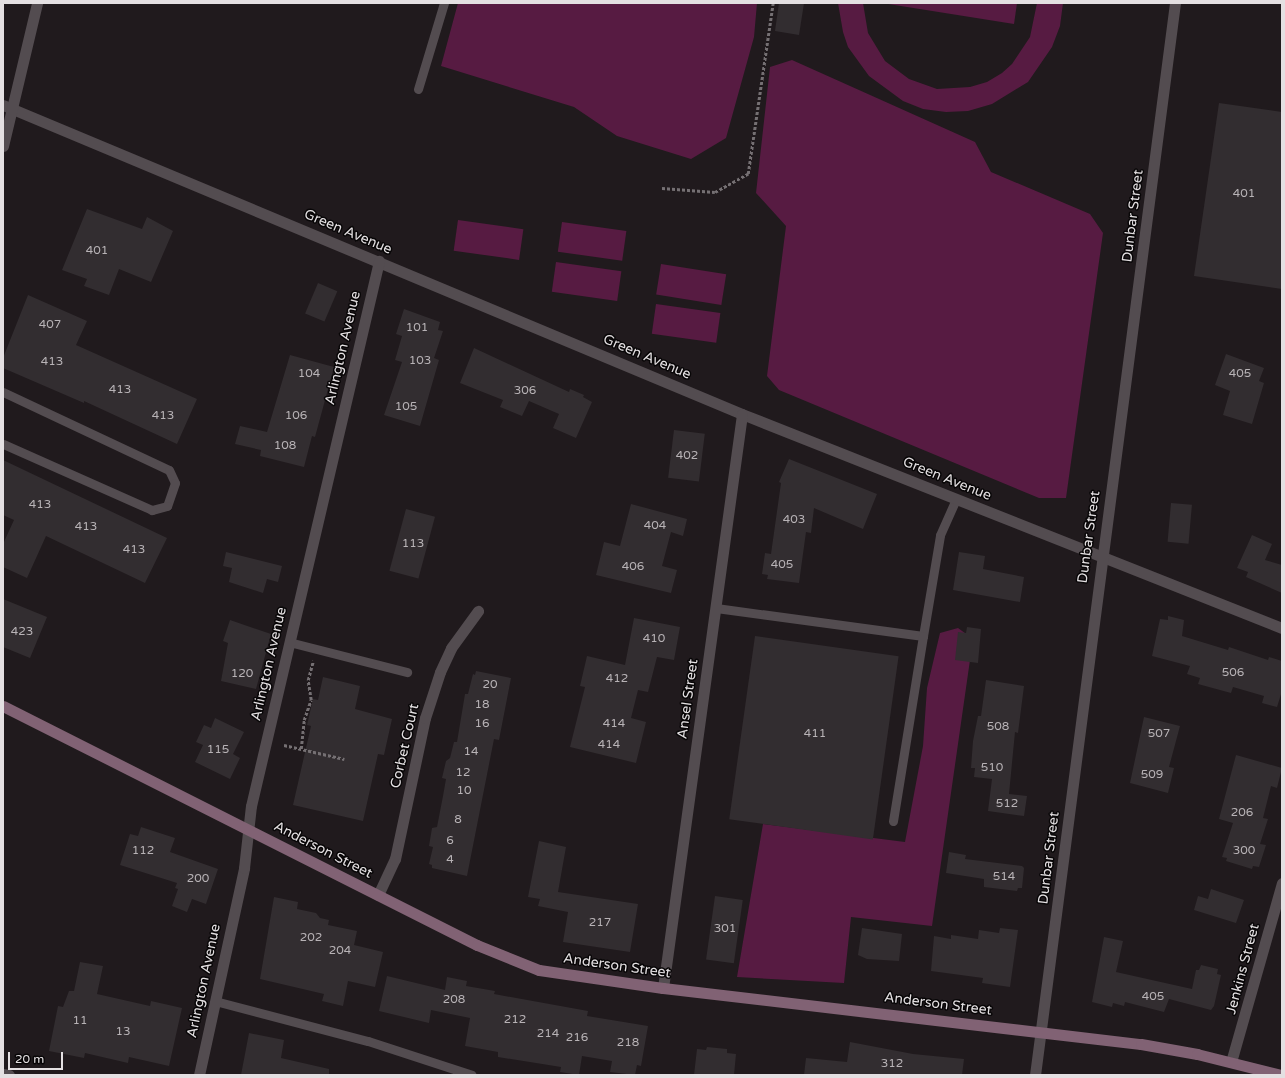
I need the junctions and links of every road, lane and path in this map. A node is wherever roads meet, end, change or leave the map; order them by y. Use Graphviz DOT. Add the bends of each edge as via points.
graph roads {
  1 [pos="37,3"];
  2 [pos="444,3"];
  3 [pos="774,3"];
  4 [pos="1175,3"];
  5 [pos="418,89"];
  6 [pos="7,107"];
  7 [pos="3,146"];
  8 [pos="662,188"];
  9 [pos="379,262"];
  10 [pos="3,392"];
  11 [pos="742,414"];
  12 [pos="3,444"];
  13 [pos="956,499"];
  14 [pos="1101,555"];
  15 [pos="716,608"];
  16 [pos="478,611"];
  17 [pos="1282,628"];
  18 [pos="924,636"];
  19 [pos="289,642"];
  20 [pos="311,660"];
  21 [pos="407,672"];
  22 [pos="3,706"];
  23 [pos="284,745"];
  24 [pos="302,749"];
  25 [pos="344,759"];
  26 [pos="893,821"];
  27 [pos="248,829"];
  28 [pos="1282,883"];
  29 [pos="378,895"];
  30 [pos="663,988"];
  31 [pos="215,1001"];
  32 [pos="1042,1031"];
  33 [pos="1231,1062"];
  34 [pos="3,1074"];
  35 [pos="1277,1074"];
  36 [pos="9,1075"];
  37 [pos="199,1075"];
  38 [pos="472,1075"];
  39 [pos="1035,1075"];
  1 -- 6 [label="street"];
  2 -- 5 [label="lane"];
  3 -- 8 [label="path" via="748,174 715,192"];
  4 -- 14 [label="street, Dunbar Street" via="1138,297"];
  6 -- 7 [label="street"];
  6 -- 9 [label="street, Green Avenue"];
  9 -- 11 [label="street, Green Avenue"];
  9 -- 19 [label="street, Arlington Avenue"];
  10 -- 12 [label="lane" via="169,470 175,483 167,506 152,510"];
  11 -- 13 [label="street, Green Avenue"];
  11 -- 15 [label="street, Ansel Street"];
  13 -- 14 [label="street, Green Avenue"];
  13 -- 18 [label="lane" via="940,535"];
  14 -- 17 [label="street, Green Avenue"];
  14 -- 32 [label="street, Dunbar Street"];
  15 -- 18 [label="lane"];
  15 -- 30 [label="street, Ansel Street"];
  16 -- 29 [label="street, Corbet Court" via="451,648 440,672 425,718 395,859"];
  18 -- 26 [label="lane"];
  19 -- 21 [label="lane"];
  19 -- 27 [label="street, Arlington Avenue" via="250,806"];
  20 -- 24 [label="path" via="308,680 311,700 304,720"];
  22 -- 27 [label="main road, Anderson Street"];
  23 -- 24 [label="path"];
  24 -- 25 [label="path"];
  27 -- 29 [label="main road, Anderson Street"];
  27 -- 31 [label="street, Arlington Avenue" via="244,868"];
  28 -- 33 [label="street, Jenkins Street"];
  29 -- 30 [label="main road, Anderson Street" via="510,960 538,970"];
  30 -- 32 [label="main road, Anderson Street"];
  31 -- 37 [label="street, Arlington Avenue"];
  31 -- 38 [label="lane" via="368,1041"];
  32 -- 33 [label="main road, Anderson Street" via="1141,1044"];
  32 -- 39 [label="street, Dunbar Street"];
  33 -- 35 [label="main road, Anderson Street"];
  34 -- 36 [label="street"];
}
